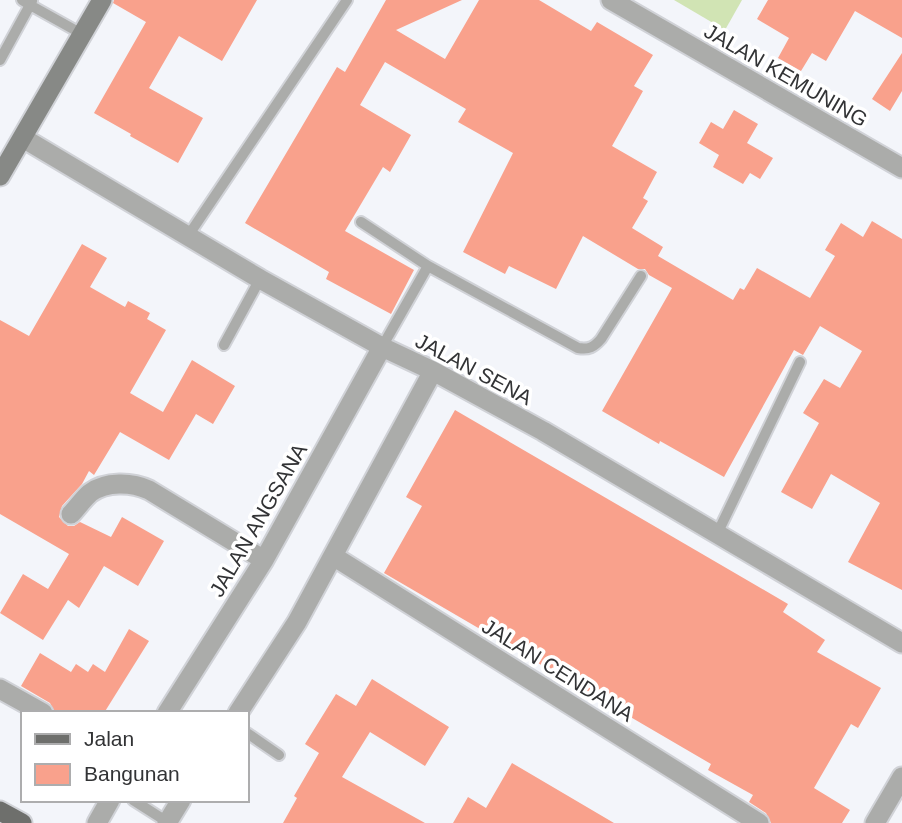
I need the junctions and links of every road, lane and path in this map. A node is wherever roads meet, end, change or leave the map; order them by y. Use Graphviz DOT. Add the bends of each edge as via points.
graph roads {
  1 [pos="102,0"];
  2 [pos="346,0"];
  3 [pos="611,0"];
  4 [pos="28,2"];
  5 [pos="82,34"];
  6 [pos="0,60"];
  7 [pos="23,138"];
  8 [pos="902,168"];
  9 [pos="0,176"];
  10 [pos="361,222"];
  11 [pos="188,236"];
  12 [pos="428,266"];
  13 [pos="641,276"];
  14 [pos="260,279"];
  15 [pos="224,345"];
  16 [pos="382,347"];
  17 [pos="800,362"];
  18 [pos="433,372"];
  19 [pos="71,514"];
  20 [pos="717,534"];
  21 [pos="333,556"];
  22 [pos="264,560"];
  23 [pos="902,643"];
  24 [pos="0,689"];
  25 [pos="39,711"];
  26 [pos="168,711"];
  27 [pos="239,711"];
  28 [pos="248,734"];
  29 [pos="279,755"];
  30 [pos="902,777"];
  31 [pos="109,802"];
  32 [pos="136,802"];
  33 [pos="180,802"];
  34 [pos="0,811"];
  35 [pos="22,823"];
  36 [pos="97,823"];
  37 [pos="168,823"];
  38 [pos="759,823"];
  39 [pos="875,823"];
  1 -- 5 [label="main road"];
  2 -- 11 [label="lane"];
  3 -- 8 [label="street, JALAN KEMUNING"];
  4 -- 5 [label="lane"];
  4 -- 6 [label="lane"];
  5 -- 7 [label="main road"];
  7 -- 9 [label="main road"];
  7 -- 11 [label="street, JALAN SENA"];
  10 -- 12 [label="lane"];
  11 -- 14 [label="street, JALAN SENA"];
  12 -- 13 [label="lane" via="587,349 601,339"];
  12 -- 16 [label="lane"];
  14 -- 15 [label="lane"];
  14 -- 16 [label="street, JALAN SENA"];
  16 -- 18 [label="street, JALAN SENA"];
  16 -- 22 [label="street, JALAN ANGSANA"];
  17 -- 20 [label="lane"];
  18 -- 20 [label="street, JALAN SENA" via="543,430"];
  18 -- 21 [label="street"];
  19 -- 22 [label="street" via="90,493 104,486 137,485"];
  20 -- 23 [label="street, JALAN SENA"];
  21 -- 27 [label="street"];
  21 -- 38 [label="street, JALAN CENDANA"];
  22 -- 26 [label="street, JALAN ANGSANA"];
  24 -- 25 [label="street"];
  28 -- 29 [label="lane"];
  30 -- 39 [label="street"];
  31 -- 36 [label="street"];
  32 -- 37 [label="lane"];
  33 -- 37 [label="street"];
  34 -- 35 [label="main road"];
}
